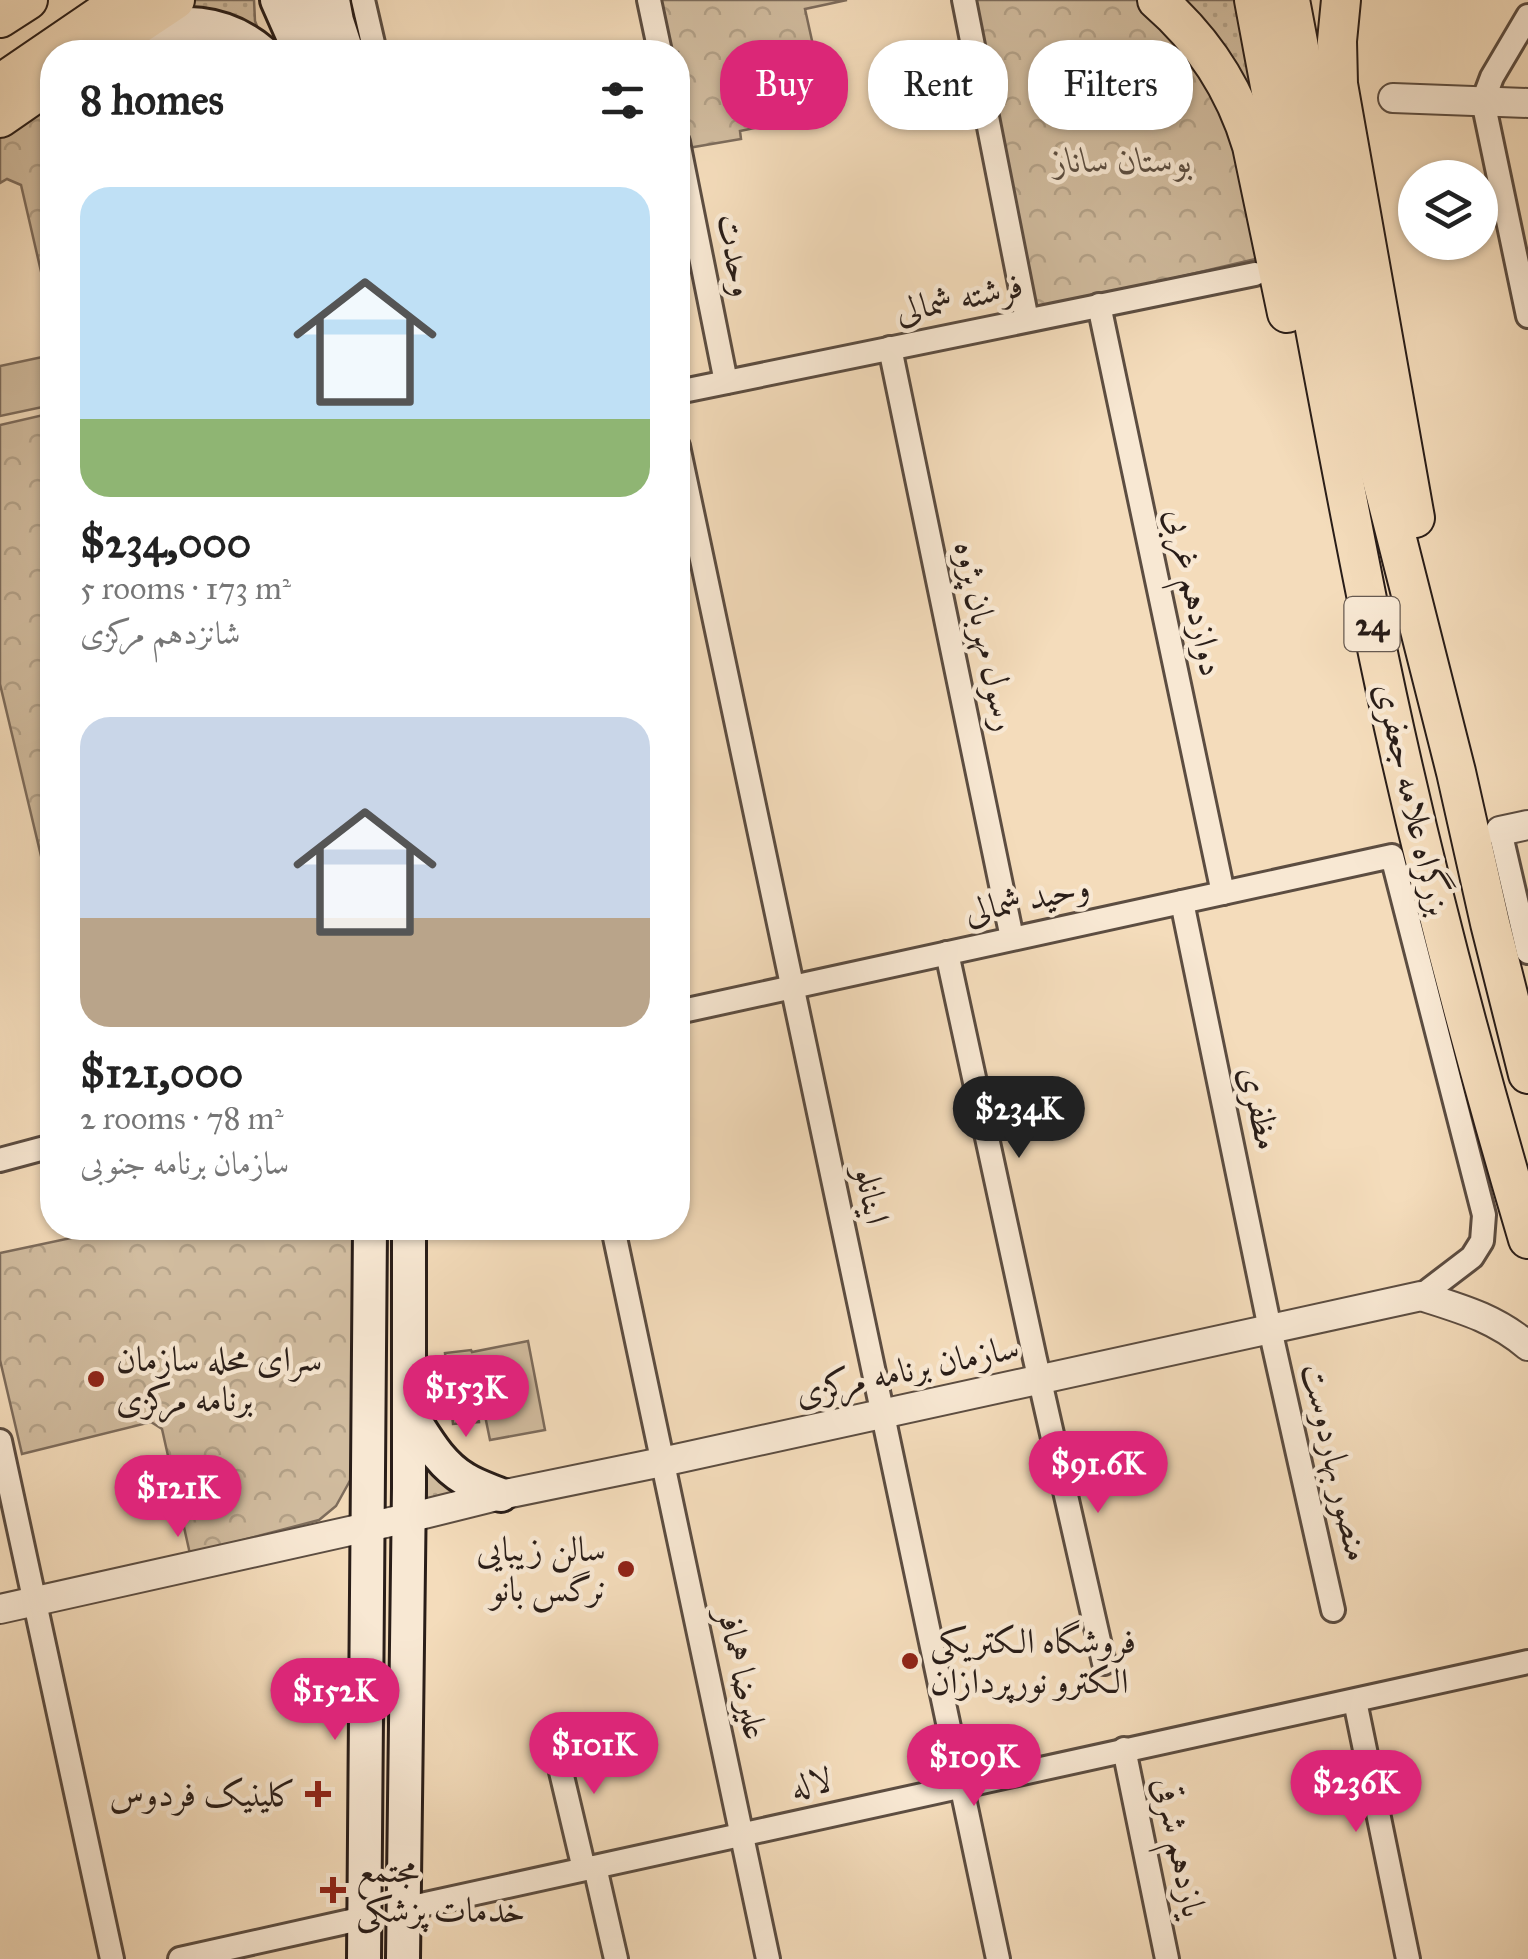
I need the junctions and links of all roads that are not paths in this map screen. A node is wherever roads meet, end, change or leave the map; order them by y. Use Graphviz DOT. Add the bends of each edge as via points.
graph roads {
  1 [pos="123,0"];
  2 [pos="175,0"];
  3 [pos="268,0"];
  4 [pos="278,0"];
  5 [pos="302,0"];
  6 [pos="362,0"];
  7 [pos="649,0"];
  8 [pos="964,0"];
  9 [pos="1157,0"];
  10 [pos="1254,0"];
  11 [pos="1290,0"];
  12 [pos="1341,0"];
  13 [pos="1528,16"];
  14 [pos="317,34"];
  15 [pos="64,40"];
  16 [pos="115,40"];
  17 [pos="122,40"];
  18 [pos="244,40"];
  19 [pos="372,40"];
  20 [pos="657,40"];
  21 [pos="1528,44"];
  22 [pos="40,57"];
  23 [pos="0,84"];
  24 [pos="40,90"];
  25 [pos="1393,98"];
  26 [pos="1483,101"];
  27 [pos="1528,104"];
  28 [pos="0,118"];
  29 [pos="690,202"];
  30 [pos="1254,274"];
  31 [pos="1099,305"];
  32 [pos="1528,316"];
  33 [pos="1026,320"];
  34 [pos="890,348"];
  35 [pos="726,382"];
  36 [pos="690,390"];
  37 [pos="690,503"];
  38 [pos="1373,626"];
  39 [pos="1456,772"];
  40 [pos="1528,825"];
  41 [pos="1500,832"];
  42 [pos="1223,893"];
  43 [pos="1182,902"];
  44 [pos="1012,938"];
  45 [pos="1528,952"];
  46 [pos="947,953"];
  47 [pos="792,987"];
  48 [pos="690,1009"];
  49 [pos="1528,1074"];
  50 [pos="40,1149"];
  51 [pos="0,1160"];
  52 [pos="370,1240"];
  53 [pos="408,1240"];
  54 [pos="616,1240"];
  55 [pos="1528,1240"];
  56 [pos="1421,1296"];
  57 [pos="1270,1329"];
  58 [pos="1528,1346"];
  59 [pos="1040,1380"];
  60 [pos="409,1412"];
  61 [pos="882,1414"];
  62 [pos="0,1442"];
  63 [pos="662,1462"];
  64 [pos="501,1495"];
  65 [pos="408,1518"];
  66 [pos="369,1527"];
  67 [pos="34,1601"];
  68 [pos="0,1608"];
  69 [pos="1334,1610"];
  70 [pos="1528,1662"];
  71 [pos="1104,1663"];
  72 [pos="1355,1701"];
  73 [pos="553,1738"];
  74 [pos="1124,1749"];
  75 [pos="962,1785"];
  76 [pos="740,1834"];
  77 [pos="590,1868"];
  78 [pos="403,1910"];
  79 [pos="364,1918"];
  80 [pos="112,1959"];
  81 [pos="180,1959"];
  82 [pos="364,1959"];
  83 [pos="403,1959"];
  84 [pos="616,1959"];
  85 [pos="768,1959"];
  86 [pos="998,1959"];
  87 [pos="1168,1959"];
  88 [pos="1408,1959"];
  1 -- 15 [label="highway"];
  2 -- 16 [label="highway"];
  3 -- 14 [label="main road" via="264,24"];
  4 -- 14 [label="main road"];
  5 -- 14 [label="main road"];
  6 -- 19 [label="street"];
  7 -- 20 [label="street"];
  8 -- 33 [label="street"];
  9 -- 38 [label="highway" via="1204,50 1244,120 1310,417"];
  10 -- 38 [label="highway, بزرگراه علامه جعفری / 24"];
  11 -- 39 [label="highway, بزرگراه علامه جعفری / 24" via="1380,472"];
  12 -- 39 [label="highway" via="1338,84"];
  13 -- 26 [label="street"];
  17 -- 18 [label="main road" via="187,23"];
  21 -- 26 [label="street" via="1508,79"];
  22 -- 23 [label="highway"];
  24 -- 28 [label="highway"];
  25 -- 26 [label="street"];
  26 -- 27 [label="street"];
  26 -- 32 [label="street"];
  29 -- 35 [label="street, وحدت"];
  30 -- 31 [label="street, فرشته شمالی"];
  31 -- 33 [label="street, فرشته شمالی"];
  31 -- 42 [label="street, دوازدهم غربی"];
  33 -- 34 [label="street, فرشته شمالی"];
  34 -- 35 [label="street, فرشته شمالی"];
  34 -- 44 [label="street, رسول مهربان پژوه"];
  35 -- 36 [label="street, فرشته شمالی"];
  37 -- 47 [label="street, اینانلو"];
  38 -- 55 [label="highway, بزرگراه علامه جعفری / 24" via="1432,890"];
  39 -- 49 [label="highway, بزرگراه علامه جعفری / 24"];
  40 -- 41 [label="street"];
  41 -- 45 [label="street"];
  42 -- 43 [label="street, وحید شمالی"];
  42 -- 56 [label="street, وحید شمالی" via="1392,856 1484,1215 1482,1241 1472,1257"];
  43 -- 44 [label="street, وحید شمالی"];
  43 -- 57 [label="street, مظفری"];
  44 -- 46 [label="street, وحید شمالی"];
  46 -- 47 [label="street, وحید شمالی"];
  46 -- 59 [label="street"];
  47 -- 48 [label="street, وحید شمالی"];
  47 -- 61 [label="street, اینانلو"];
  50 -- 51 [label="street"];
  52 -- 66 [label="main road"];
  53 -- 60 [label="main road"];
  54 -- 63 [label="street, علیرضا همافر"];
  56 -- 57 [label="street, سازمان برنامه مرکزی"];
  56 -- 58 [label="street" via="1478,1314"];
  57 -- 59 [label="street, سازمان برنامه مرکزی"];
  57 -- 69 [label="street, منصور بهاردوست"];
  59 -- 61 [label="street, سازمان برنامه مرکزی"];
  59 -- 71 [label="street"];
  60 -- 64 [label="main road" via="452,1470"];
  60 -- 65 [label="main road"];
  61 -- 63 [label="street, سازمان برنامه مرکزی"];
  61 -- 75 [label="street, اینانلو"];
  62 -- 67 [label="street"];
  63 -- 64 [label="street, سازمان برنامه مرکزی"];
  63 -- 76 [label="street, علیرضا همافر"];
  64 -- 65 [label="street, سازمان برنامه مرکزی"];
  65 -- 66 [label="street, سازمان برنامه مرکزی"];
  65 -- 78 [label="main road"];
  66 -- 67 [label="street, سازمان برنامه مرکزی"];
  66 -- 79 [label="main road"];
  67 -- 68 [label="street, سازمان برنامه مرکزی"];
  67 -- 80 [label="street"];
  70 -- 72 [label="street, لاله"];
  72 -- 74 [label="street, لاله"];
  72 -- 88 [label="street"];
  73 -- 77 [label="street"];
  74 -- 75 [label="street, لاله"];
  74 -- 87 [label="street, یازدهم شرقی"];
  75 -- 76 [label="street, لاله"];
  75 -- 86 [label="street, اینانلو"];
  76 -- 77 [label="street, لاله"];
  76 -- 85 [label="street, علیرضا همافر"];
  77 -- 78 [label="street, لاله"];
  77 -- 84 [label="street"];
  78 -- 83 [label="main road"];
  79 -- 81 [label="street"];
  79 -- 82 [label="main road"];
}
